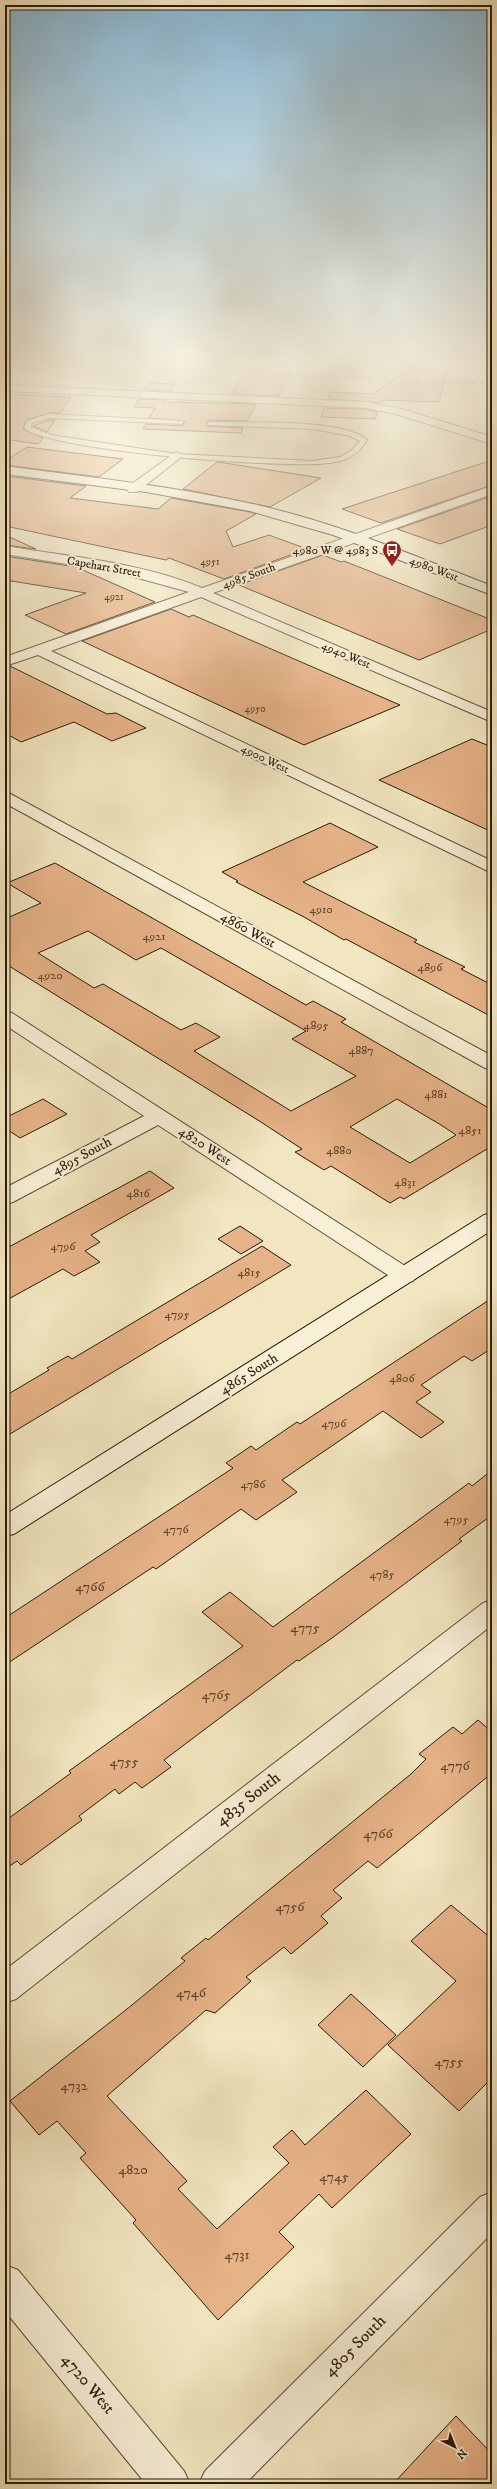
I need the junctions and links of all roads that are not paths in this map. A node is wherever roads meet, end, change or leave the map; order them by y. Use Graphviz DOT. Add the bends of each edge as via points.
graph roads {
  1 [pos="67,479"];
  2 [pos="146,479"];
  3 [pos="133,489"];
  4 [pos="492,490"];
  5 [pos="354,538"];
  6 [pos="5,550"];
  7 [pos="492,591"];
  8 [pos="201,593"];
  9 [pos="38,650"];
  10 [pos="5,662"];
  11 [pos="492,717"];
  12 [pos="5,796"];
  13 [pos="492,868"];
  14 [pos="5,1017"];
  15 [pos="492,1064"];
  16 [pos="158,1116"];
  17 [pos="5,1196"];
  18 [pos="492,1220"];
  19 [pos="405,1276"];
  20 [pos="5,1527"];
  21 [pos="492,1610"];
  22 [pos="5,1988"];
  23 [pos="492,2209"];
  24 [pos="5,2283"];
  25 [pos="171,2484"];
  26 [pos="218,2484"];
  1 -- 3 [label="street, 4980 West"];
  2 -- 3 [label="street"];
  3 -- 5 [label="street, 4980 West" via="259,510"];
  4 -- 5 [label="street, 4985 South"];
  5 -- 7 [label="street, 4980 West"];
  5 -- 8 [label="street, 4985 South"];
  6 -- 8 [label="street, Capehart Street" via="129,571 183,585"];
  8 -- 9 [label="street, 4985 South"];
  8 -- 11 [label="street, 4940 West"];
  9 -- 10 [label="street, 4985 South"];
  9 -- 13 [label="street, 4900 West"];
  12 -- 15 [label="street, 4860 West"];
  14 -- 16 [label="street, 4820 West"];
  16 -- 17 [label="street, 4895 South"];
  16 -- 19 [label="street, 4820 West"];
  18 -- 19 [label="street, 4865 South"];
  19 -- 20 [label="street, 4865 South"];
  21 -- 22 [label="street, 4835 South"];
  23 -- 26 [label="street, 4805 South"];
  24 -- 25 [label="street, 4720 West"];
}
